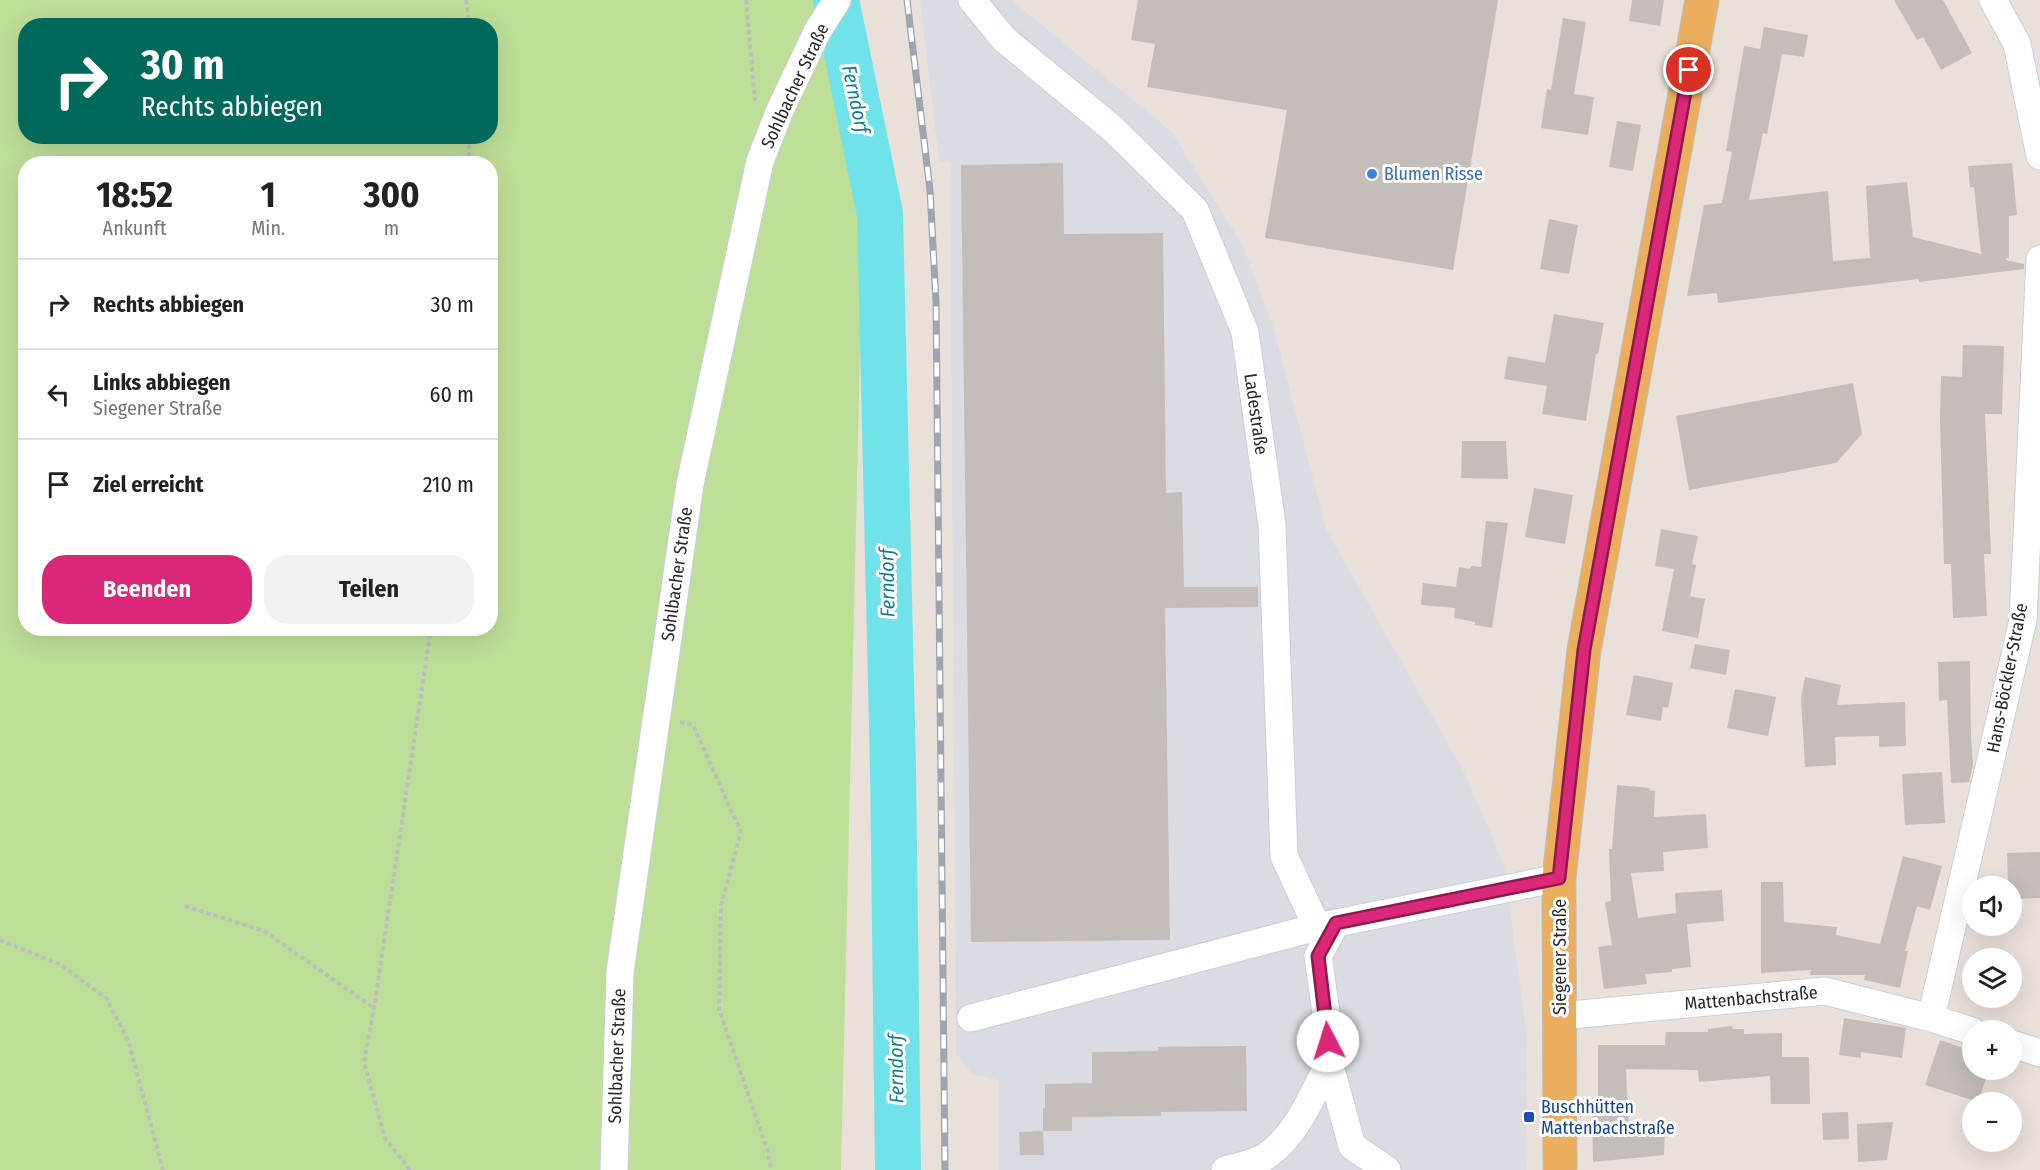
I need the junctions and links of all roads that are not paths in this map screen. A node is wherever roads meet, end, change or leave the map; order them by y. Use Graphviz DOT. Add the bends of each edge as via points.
graph roads {
  1 [pos="837,0"];
  2 [pos="972,0"];
  3 [pos="1702,0"];
  4 [pos="1993,0"];
  5 [pos="2040,156"];
  6 [pos="2040,259"];
  7 [pos="1559,878"];
  8 [pos="1327,925"];
  9 [pos="1560,1016"];
  10 [pos="971,1018"];
  11 [pos="1931,1018"];
  12 [pos="1962,1028"];
  13 [pos="2022,1047"];
  14 [pos="2040,1053"];
  15 [pos="1329,1062"];
  16 [pos="614,1170"];
  17 [pos="1225,1170"];
  18 [pos="1387,1170"];
  19 [pos="1560,1170"];
  1 -- 16 [label="street, Sohlbacher Straße" via="767,107 760,161 690,484 620,972"];
  2 -- 8 [label="street, Ladestraße" via="1004,39 1113,129 1195,210 1245,332 1272,525 1284,856"];
  3 -- 7 [label="main road, Siegener Straße" via="1584,650"];
  4 -- 5 [label="street" via="2017,44"];
  6 -- 11 [label="street, Hans-Böckler-Straße" via="2023,620"];
  7 -- 8 [label="street"];
  7 -- 9 [label="main road, Siegener Straße"];
  8 -- 10 [label="street"];
  8 -- 15 [label="street" via="1318,956"];
  9 -- 11 [label="street, Mattenbachstraße" via="1824,991"];
  9 -- 19 [label="main road, Siegener Straße"];
  11 -- 12 [label="street, Mattenbachstraße"];
  13 -- 14 [label="street"];
  15 -- 17 [label="street" via="1305,1111 1278,1147 1260,1160"];
  15 -- 18 [label="street" via="1353,1146"];
}
